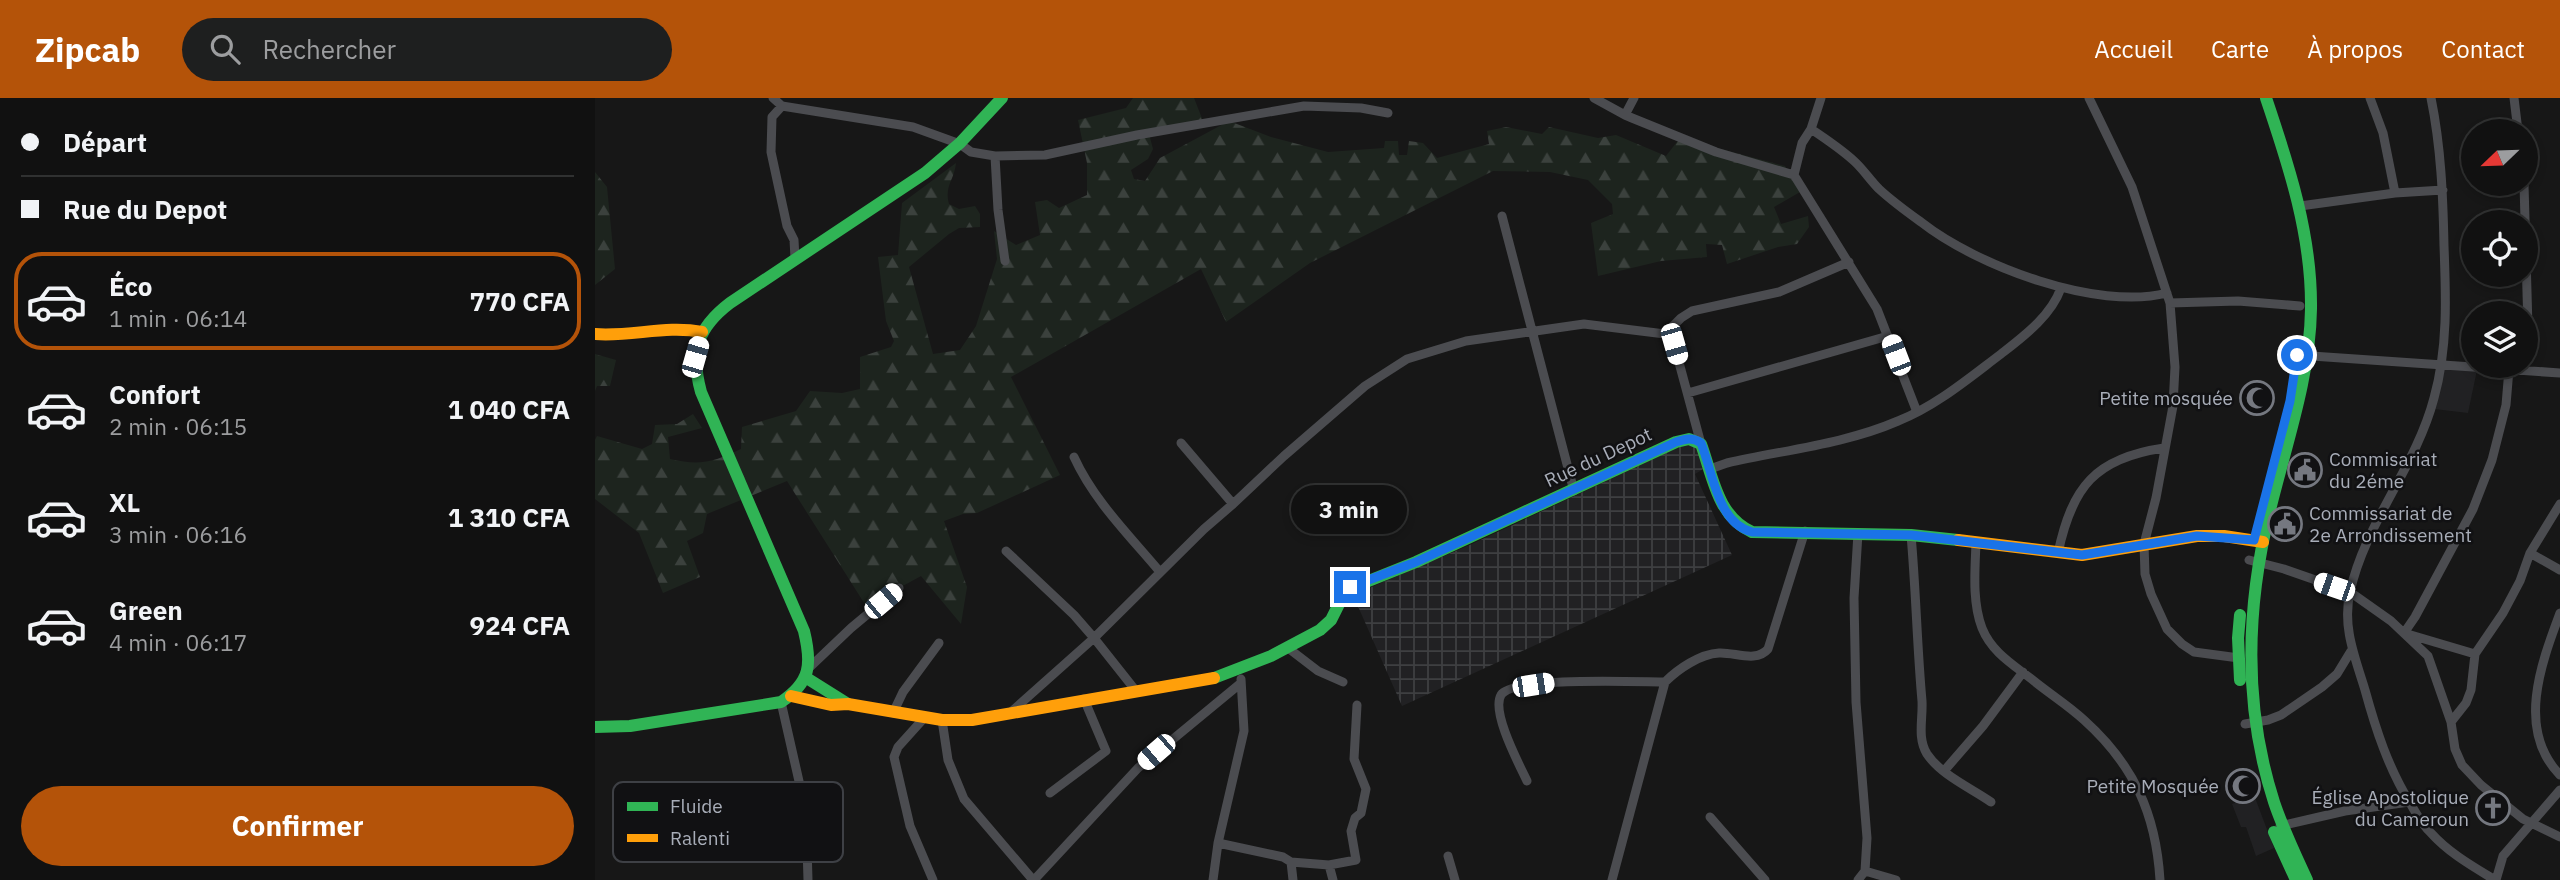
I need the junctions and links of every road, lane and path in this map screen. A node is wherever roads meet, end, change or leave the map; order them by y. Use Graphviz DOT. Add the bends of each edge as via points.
graph roads {
  1 [pos="1002,98"];
  2 [pos="1594,98"];
  3 [pos="1634,98"];
  4 [pos="1821,98"];
  5 [pos="2089,98"];
  6 [pos="2255,98"];
  7 [pos="2266,98"];
  8 [pos="2370,98"];
  9 [pos="2431,98"];
  10 [pos="2514,98"];
  11 [pos="774,101"];
  12 [pos="1361,103"];
  13 [pos="1388,113"];
  14 [pos="1625,115"];
  15 [pos="2517,119"];
  16 [pos="1811,129"];
  17 [pos="960,144"];
  18 [pos="995,156"];
  19 [pos="1794,175"];
  20 [pos="2443,190"];
  21 [pos="2395,193"];
  22 [pos="2524,196"];
  23 [pos="2300,206"];
  24 [pos="1502,216"];
  25 [pos="795,258"];
  26 [pos="1005,261"];
  27 [pos="1849,262"];
  28 [pos="2061,288"];
  29 [pos="2167,292"];
  30 [pos="2527,301"];
  31 [pos="2170,303"];
  32 [pos="2301,306"];
  33 [pos="1532,330"];
  34 [pos="702,332"];
  35 [pos="595,334"];
  36 [pos="1665,334"];
  37 [pos="1888,336"];
  38 [pos="2302,356"];
  39 [pos="2441,363"];
  40 [pos="2461,365"];
  41 [pos="2538,369"];
  42 [pos="2560,373"];
  43 [pos="2508,378"];
  44 [pos="1688,393"];
  45 [pos="1917,412"];
  46 [pos="1181,443"];
  47 [pos="1701,443"];
  48 [pos="2164,448"];
  49 [pos="1074,457"];
  50 [pos="1710,469"];
  51 [pos="1574,491"];
  52 [pos="2560,504"];
  53 [pos="1233,505"];
  54 [pos="1805,531"];
  55 [pos="1858,533"];
  56 [pos="1911,535"];
  57 [pos="2258,541"];
  58 [pos="1976,543"];
  59 [pos="2144,544"];
  60 [pos="1006,551"];
  61 [pos="2057,553"];
  62 [pos="2530,553"];
  63 [pos="2255,561"];
  64 [pos="2560,570"];
  65 [pos="1160,572"];
  66 [pos="899,588"];
  67 [pos="2350,592"];
  68 [pos="2560,613"];
  69 [pos="2404,633"];
  70 [pos="1094,638"];
  71 [pos="939,643"];
  72 [pos="1288,648"];
  73 [pos="2351,651"];
  74 [pos="2475,654"];
  75 [pos="2239,658"];
  76 [pos="808,672"];
  77 [pos="2022,672"];
  78 [pos="1240,677"];
  79 [pos="1343,682"];
  80 [pos="1665,682"];
  81 [pos="1136,691"];
  82 [pos="786,699"];
  83 [pos="1084,699"];
  84 [pos="848,704"];
  85 [pos="1357,705"];
  86 [pos="893,713"];
  87 [pos="1010,713"];
  88 [pos="925,717"];
  89 [pos="942,720"];
  90 [pos="2451,722"];
  91 [pos="2250,723"];
  92 [pos="595,727"];
  93 [pos="1944,771"];
  94 [pos="2560,775"];
  95 [pos="1527,781"];
  96 [pos="801,782"];
  97 [pos="2560,790"];
  98 [pos="1050,793"];
  99 [pos="1991,802"];
  100 [pos="2409,802"];
  101 [pos="1710,817"];
  102 [pos="2532,825"];
  103 [pos="2277,827"];
  104 [pos="2560,837"];
  105 [pos="1218,843"];
  106 [pos="1448,856"];
  107 [pos="807,862"];
  108 [pos="1291,862"];
  109 [pos="1329,865"];
  110 [pos="1865,871"];
  111 [pos="808,880"];
  112 [pos="933,880"];
  113 [pos="1034,880"];
  114 [pos="1213,880"];
  115 [pos="1293,880"];
  116 [pos="1333,880"];
  117 [pos="1455,880"];
  118 [pos="1612,880"];
  119 [pos="1765,880"];
  120 [pos="1858,880"];
  121 [pos="1896,880"];
  122 [pos="2160,880"];
  123 [pos="2296,880"];
  124 [pos="2307,880"];
  125 [pos="2495,880"];
  1 -- 17 [label="main road"];
  2 -- 14 [label="street"];
  3 -- 14 [label="street"];
  4 -- 16 [label="street"];
  5 -- 29 [label="street" via="2132,187"];
  6 -- 32 [label="main road" via="2290,209"];
  7 -- 23 [label="main road"];
  8 -- 21 [label="street" via="2383,133"];
  9 -- 20 [label="street"];
  10 -- 15 [label="street"];
  11 -- 17 [label="street" via="913,127"];
  11 -- 25 [label="street" via="771,152"];
  12 -- 13 [label="street"];
  12 -- 18 [label="street" via="1304,106 1045,155"];
  14 -- 19 [label="street" via="1716,152"];
  16 -- 19 [label="street" via="1802,143"];
  16 -- 28 [label="street" via="1949,243"];
  17 -- 18 [label="street" via="971,152"];
  17 -- 25 [label="main road" via="915,181"];
  18 -- 26 [label="street"];
  19 -- 27 [label="street"];
  20 -- 21 [label="street"];
  20 -- 39 [label="street" via="2446,341"];
  21 -- 23 [label="street"];
  22 -- 30 [label="street"];
  23 -- 38 [label="main road" via="2311,290"];
  24 -- 33 [label="street"];
  25 -- 34 [label="main road" via="715,314"];
  27 -- 36 [label="street" via="1779,292 1692,311"];
  27 -- 37 [label="street"];
  28 -- 29 [label="street" via="2133,298"];
  28 -- 45 [label="street" via="2043,318 2009,348"];
  29 -- 31 [label="street"];
  31 -- 32 [label="street" via="2238,301"];
  31 -- 48 [label="street" via="2175,367"];
  32 -- 38 [label="main road"];
  33 -- 36 [label="street" via="1584,324"];
  33 -- 51 [label="street"];
  33 -- 53 [label="street" via="1466,341 1408,359 1365,386"];
  34 -- 35 [label="main road" via="671,328"];
  34 -- 76 [label="main road" via="695,373 804,631"];
  36 -- 44 [label="street" via="1674,344"];
  37 -- 44 [label="street"];
  37 -- 45 [label="street"];
  38 -- 39 [label="street"];
  38 -- 57 [label="main road" via="2300,403"];
  39 -- 40 [label="street"];
  39 -- 67 [label="street" via="2423,433 2368,538"];
  41 -- 42 [label="street"];
  43 -- 69 [label="street" via="2492,460 2473,509"];
  44 -- 47 [label="street"];
  45 -- 50 [label="street" via="1864,434"];
  46 -- 53 [label="street"];
  47 -- 50 [label="main road"];
  47 -- 51 [label="main road, Rue du Depot" via="1695,439 1676,442"];
  48 -- 59 [label="street"];
  48 -- 61 [label="street" via="2115,461 2093,476 2065,519"];
  49 -- 65 [label="street" via="1096,495"];
  50 -- 54 [label="main road" via="1729,517 1742,529"];
  51 -- 72 [label="main road, Rue du Depot" via="1350,587 1326,626"];
  52 -- 62 [label="street"];
  53 -- 65 [label="street"];
  54 -- 55 [label="main road"];
  54 -- 80 [label="street" via="1764,654 1704,656"];
  55 -- 56 [label="main road"];
  55 -- 110 [label="street" via="1856,702 1867,838"];
  56 -- 58 [label="main road"];
  56 -- 93 [label="street" via="1921,738 1929,757"];
  57 -- 59 [label="main road" via="2197,536"];
  57 -- 63 [label="main road"];
  58 -- 61 [label="main road"];
  58 -- 77 [label="street" via="1975,581 1982,628 2004,660"];
  59 -- 61 [label="main road" via="2082,555"];
  59 -- 75 [label="street" via="2145,574 2167,629 2193,652"];
  60 -- 70 [label="street"];
  62 -- 64 [label="street"];
  62 -- 74 [label="street" via="2503,613"];
  63 -- 67 [label="street"];
  63 -- 75 [label="main road" via="2240,617"];
  63 -- 91 [label="main road"];
  65 -- 70 [label="street"];
  66 -- 76 [label="street"];
  67 -- 69 [label="street"];
  67 -- 73 [label="street"];
  68 -- 94 [label="street" via="2539,681 2536,722 2543,753"];
  69 -- 74 [label="street"];
  69 -- 90 [label="street" via="2428,656"];
  70 -- 81 [label="street"];
  70 -- 87 [label="street"];
  71 -- 86 [label="street"];
  72 -- 78 [label="main road, Rue du Depot"];
  72 -- 79 [label="street" via="1318,671"];
  73 -- 91 [label="street" via="2337,674 2322,687 2281,715"];
  73 -- 100 [label="street" via="2381,744"];
  74 -- 90 [label="street" via="2471,690"];
  75 -- 91 [label="main road"];
  76 -- 82 [label="main road"];
  76 -- 84 [label="main road"];
  77 -- 93 [label="street"];
  77 -- 122 [label="street" via="2084,721 2123,762 2150,817"];
  78 -- 81 [label="main road, Rue du Depot"];
  78 -- 105 [label="street" via="1244,731"];
  78 -- 113 [label="street" via="1138,768"];
  80 -- 95 [label="street" via="1555,681 1503,693 1500,712 1506,735"];
  80 -- 118 [label="street"];
  81 -- 83 [label="main road, Rue du Depot"];
  82 -- 84 [label="main road"];
  82 -- 92 [label="main road" via="630,726"];
  82 -- 96 [label="street"];
  83 -- 87 [label="main road, Rue du Depot"];
  83 -- 98 [label="street" via="1105,751"];
  84 -- 86 [label="main road, Rue du Depot"];
  85 -- 109 [label="street" via="1354,759 1366,789 1352,831 1357,857 1353,862"];
  86 -- 88 [label="main road, Rue du Depot"];
  87 -- 89 [label="main road, Rue du Depot"];
  88 -- 89 [label="main road, Rue du Depot"];
  88 -- 112 [label="street" via="894,757 910,826"];
  89 -- 113 [label="street" via="948,760 964,799"];
  90 -- 102 [label="street" via="2462,765"];
  91 -- 103 [label="main road"];
  93 -- 99 [label="street"];
  97 -- 102 [label="street"];
  100 -- 103 [label="street"];
  100 -- 125 [label="street" via="2429,832"];
  101 -- 119 [label="street"];
  102 -- 104 [label="street"];
  102 -- 125 [label="street" via="2503,856"];
  103 -- 123 [label="main road"];
  103 -- 124 [label="main road"];
  105 -- 108 [label="street"];
  105 -- 114 [label="street"];
  106 -- 117 [label="street"];
  107 -- 111 [label="street"];
  108 -- 109 [label="street"];
  108 -- 115 [label="street"];
  109 -- 116 [label="street"];
  110 -- 120 [label="street"];
  110 -- 121 [label="street"];
}
